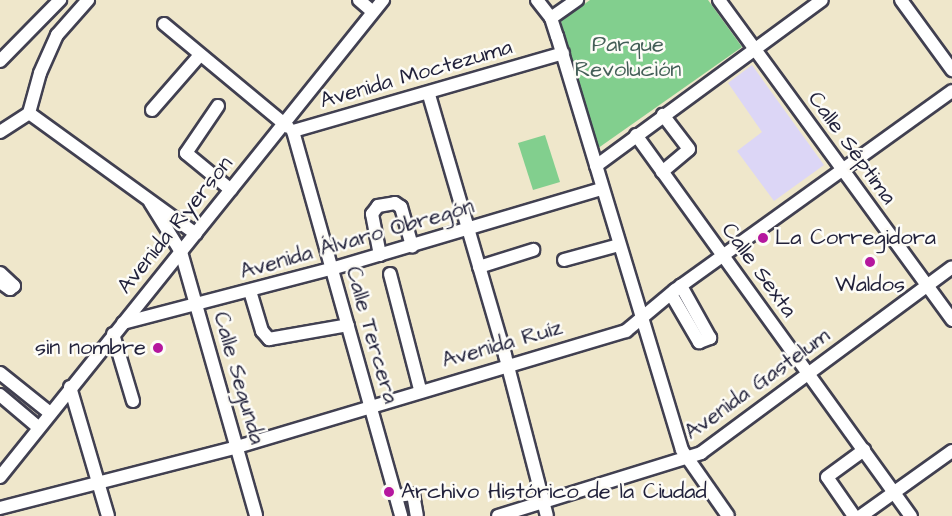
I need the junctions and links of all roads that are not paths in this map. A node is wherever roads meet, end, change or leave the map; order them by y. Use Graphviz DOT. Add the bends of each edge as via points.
graph roads {
  1 [pos="60,0"];
  2 [pos="88,0"];
  3 [pos="359,0"];
  4 [pos="383,0"];
  5 [pos="537,0"];
  6 [pos="577,0"];
  7 [pos="719,0"];
  8 [pos="822,0"];
  9 [pos="902,0"];
  10 [pos="374,12"];
  11 [pos="552,18"];
  12 [pos="164,24"];
  13 [pos="754,49"];
  14 [pos="563,53"];
  15 [pos="200,55"];
  16 [pos="0,61"];
  17 [pos="952,70"];
  18 [pos="952,91"];
  19 [pos="429,94"];
  20 [pos="218,106"];
  21 [pos="152,111"];
  22 [pos="29,113"];
  23 [pos="663,115"];
  24 [pos="288,128"];
  25 [pos="0,132"];
  26 [pos="636,135"];
  27 [pos="596,166"];
  28 [pos="841,171"];
  29 [pos="662,172"];
  30 [pos="601,189"];
  31 [pos="231,190"];
  32 [pos="150,202"];
  33 [pos="467,230"];
  34 [pos="196,234"];
  35 [pos="620,245"];
  36 [pos="412,246"];
  37 [pos="533,250"];
  38 [pos="181,252"];
  39 [pos="380,255"];
  40 [pos="723,256"];
  41 [pos="564,260"];
  42 [pos="478,267"];
  43 [pos="952,267"];
  44 [pos="331,269"];
  45 [pos="0,273"];
  46 [pos="390,273"];
  47 [pos="0,282"];
  48 [pos="927,285"];
  49 [pos="681,286"];
  50 [pos="250,291"];
  51 [pos="671,294"];
  52 [pos="196,306"];
  53 [pos="642,320"];
  54 [pos="952,320"];
  55 [pos="123,323"];
  56 [pos="348,325"];
  57 [pos="113,334"];
  58 [pos="507,364"];
  59 [pos="0,373"];
  60 [pos="808,373"];
  61 [pos="70,387"];
  62 [pos="420,389"];
  63 [pos="0,395"];
  64 [pos="133,401"];
  65 [pos="370,404"];
  66 [pos="50,413"];
  67 [pos="39,428"];
  68 [pos="237,447"];
  69 [pos="864,450"];
  70 [pos="952,451"];
  71 [pos="687,460"];
  72 [pos="2,473"];
  73 [pos="98,483"];
  74 [pos="894,493"];
  75 [pos="396,496"];
  76 [pos="543,503"];
  77 [pos="0,508"];
  78 [pos="108,516"];
  79 [pos="256,516"];
  80 [pos="401,516"];
  81 [pos="417,516"];
  82 [pos="498,516"];
  83 [pos="547,516"];
  84 [pos="728,516"];
  85 [pos="854,516"];
  86 [pos="861,516"];
  87 [pos="911,516"];
  1 -- 16 [label="street"];
  2 -- 22 [label="street" via="57,35 40,73"];
  3 -- 10 [label="street"];
  4 -- 10 [label="street, Avenida Ryerson"];
  5 -- 11 [label="street"];
  6 -- 11 [label="street"];
  7 -- 13 [label="street, Calle Séptima"];
  8 -- 13 [label="street"];
  9 -- 17 [label="street"];
  10 -- 24 [label="street, Avenida Ryerson"];
  11 -- 14 [label="street"];
  12 -- 15 [label="street"];
  13 -- 23 [label="street"];
  13 -- 28 [label="street, Calle Séptima"];
  14 -- 19 [label="street, Avenida Moctezuma"];
  14 -- 27 [label="street"];
  15 -- 21 [label="street"];
  15 -- 24 [label="street"];
  18 -- 28 [label="street, Avenida Ruíz"];
  19 -- 24 [label="street, Avenida Moctezuma"];
  19 -- 33 [label="street"];
  20 -- 31 [label="street" via="186,153"];
  22 -- 25 [label="street"];
  22 -- 32 [label="street"];
  23 -- 26 [label="street"];
  23 -- 29 [label="street" via="689,149"];
  24 -- 31 [label="street, Avenida Ryerson"];
  24 -- 44 [label="street, Calle Tercera"];
  26 -- 27 [label="street"];
  26 -- 29 [label="street, Calle Sexta"];
  27 -- 30 [label="street"];
  28 -- 40 [label="street, Avenida Ruíz"];
  28 -- 48 [label="street, Calle Séptima"];
  29 -- 40 [label="street, Calle Sexta"];
  30 -- 33 [label="street, Avenida Álvaro Obregón"];
  30 -- 35 [label="street"];
  31 -- 34 [label="street, Avenida Ryerson"];
  32 -- 34 [label="street"];
  32 -- 38 [label="street, Calle Segunda"];
  33 -- 36 [label="street, Avenida Álvaro Obregón"];
  33 -- 42 [label="street"];
  34 -- 38 [label="street, Avenida Ryerson"];
  35 -- 41 [label="street"];
  35 -- 53 [label="street"];
  36 -- 39 [label="street, Avenida Álvaro Obregón"];
  36 -- 39 [label="street" via="401,207 395,203 378,206 372,214"];
  37 -- 42 [label="street"];
  38 -- 52 [label="street, Calle Segunda"];
  38 -- 55 [label="street, Avenida Ryerson"];
  39 -- 44 [label="street, Avenida Álvaro Obregón"];
  40 -- 49 [label="street, Avenida Ruíz"];
  40 -- 60 [label="street, Calle Sexta"];
  42 -- 58 [label="street"];
  43 -- 48 [label="street, Avenida Gastelum"];
  44 -- 50 [label="street, Avenida Álvaro Obregón"];
  44 -- 56 [label="street, Calle Tercera"];
  45 -- 47 [label="street" via="14,286 9,289"];
  46 -- 62 [label="street"];
  48 -- 54 [label="street, Calle Séptima"];
  48 -- 60 [label="street, Avenida Gastelum"];
  49 -- 51 [label="street, Avenida Ruíz"];
  49 -- 51 [label="street" via="710,338 699,342"];
  50 -- 52 [label="street, Avenida Álvaro Obregón"];
  50 -- 56 [label="street" via="262,331 269,339"];
  51 -- 53 [label="street, Avenida Ruíz"];
  52 -- 55 [label="street, Avenida Álvaro Obregón"];
  52 -- 68 [label="street, Calle Segunda"];
  53 -- 58 [label="street, Avenida Ruíz" via="626,331"];
  53 -- 71 [label="street"];
  55 -- 57 [label="street, Avenida Ryerson"];
  56 -- 65 [label="street, Calle Tercera"];
  57 -- 61 [label="street, Avenida Ryerson"];
  57 -- 64 [label="street"];
  58 -- 62 [label="street, Avenida Ruíz"];
  58 -- 76 [label="street"];
  59 -- 66 [label="street"];
  60 -- 69 [label="street, Calle Sexta"];
  60 -- 71 [label="street, Avenida Gastelum"];
  61 -- 66 [label="street, Avenida Ryerson"];
  61 -- 73 [label="street"];
  62 -- 65 [label="street, Avenida Ruíz"];
  63 -- 67 [label="street"];
  65 -- 68 [label="street, Avenida Ruíz"];
  65 -- 75 [label="street, Calle Tercera"];
  66 -- 67 [label="street, Avenida Ryerson"];
  67 -- 72 [label="street, Avenida Ryerson"];
  68 -- 73 [label="street, Avenida Ruíz"];
  68 -- 79 [label="street, Calle Segunda"];
  69 -- 74 [label="street, Calle Sexta"];
  69 -- 85 [label="street" via="827,477"];
  70 -- 74 [label="street"];
  71 -- 76 [label="street, Avenida Gastelum"];
  71 -- 84 [label="street"];
  73 -- 77 [label="street, Avenida Ruíz"];
  73 -- 78 [label="street"];
  74 -- 86 [label="street"];
  74 -- 87 [label="street, Calle Sexta"];
  75 -- 80 [label="street, Calle Tercera"];
  75 -- 81 [label="street" via="413,494"];
  76 -- 82 [label="street, Avenida Gastelum"];
  76 -- 83 [label="street"];
}
